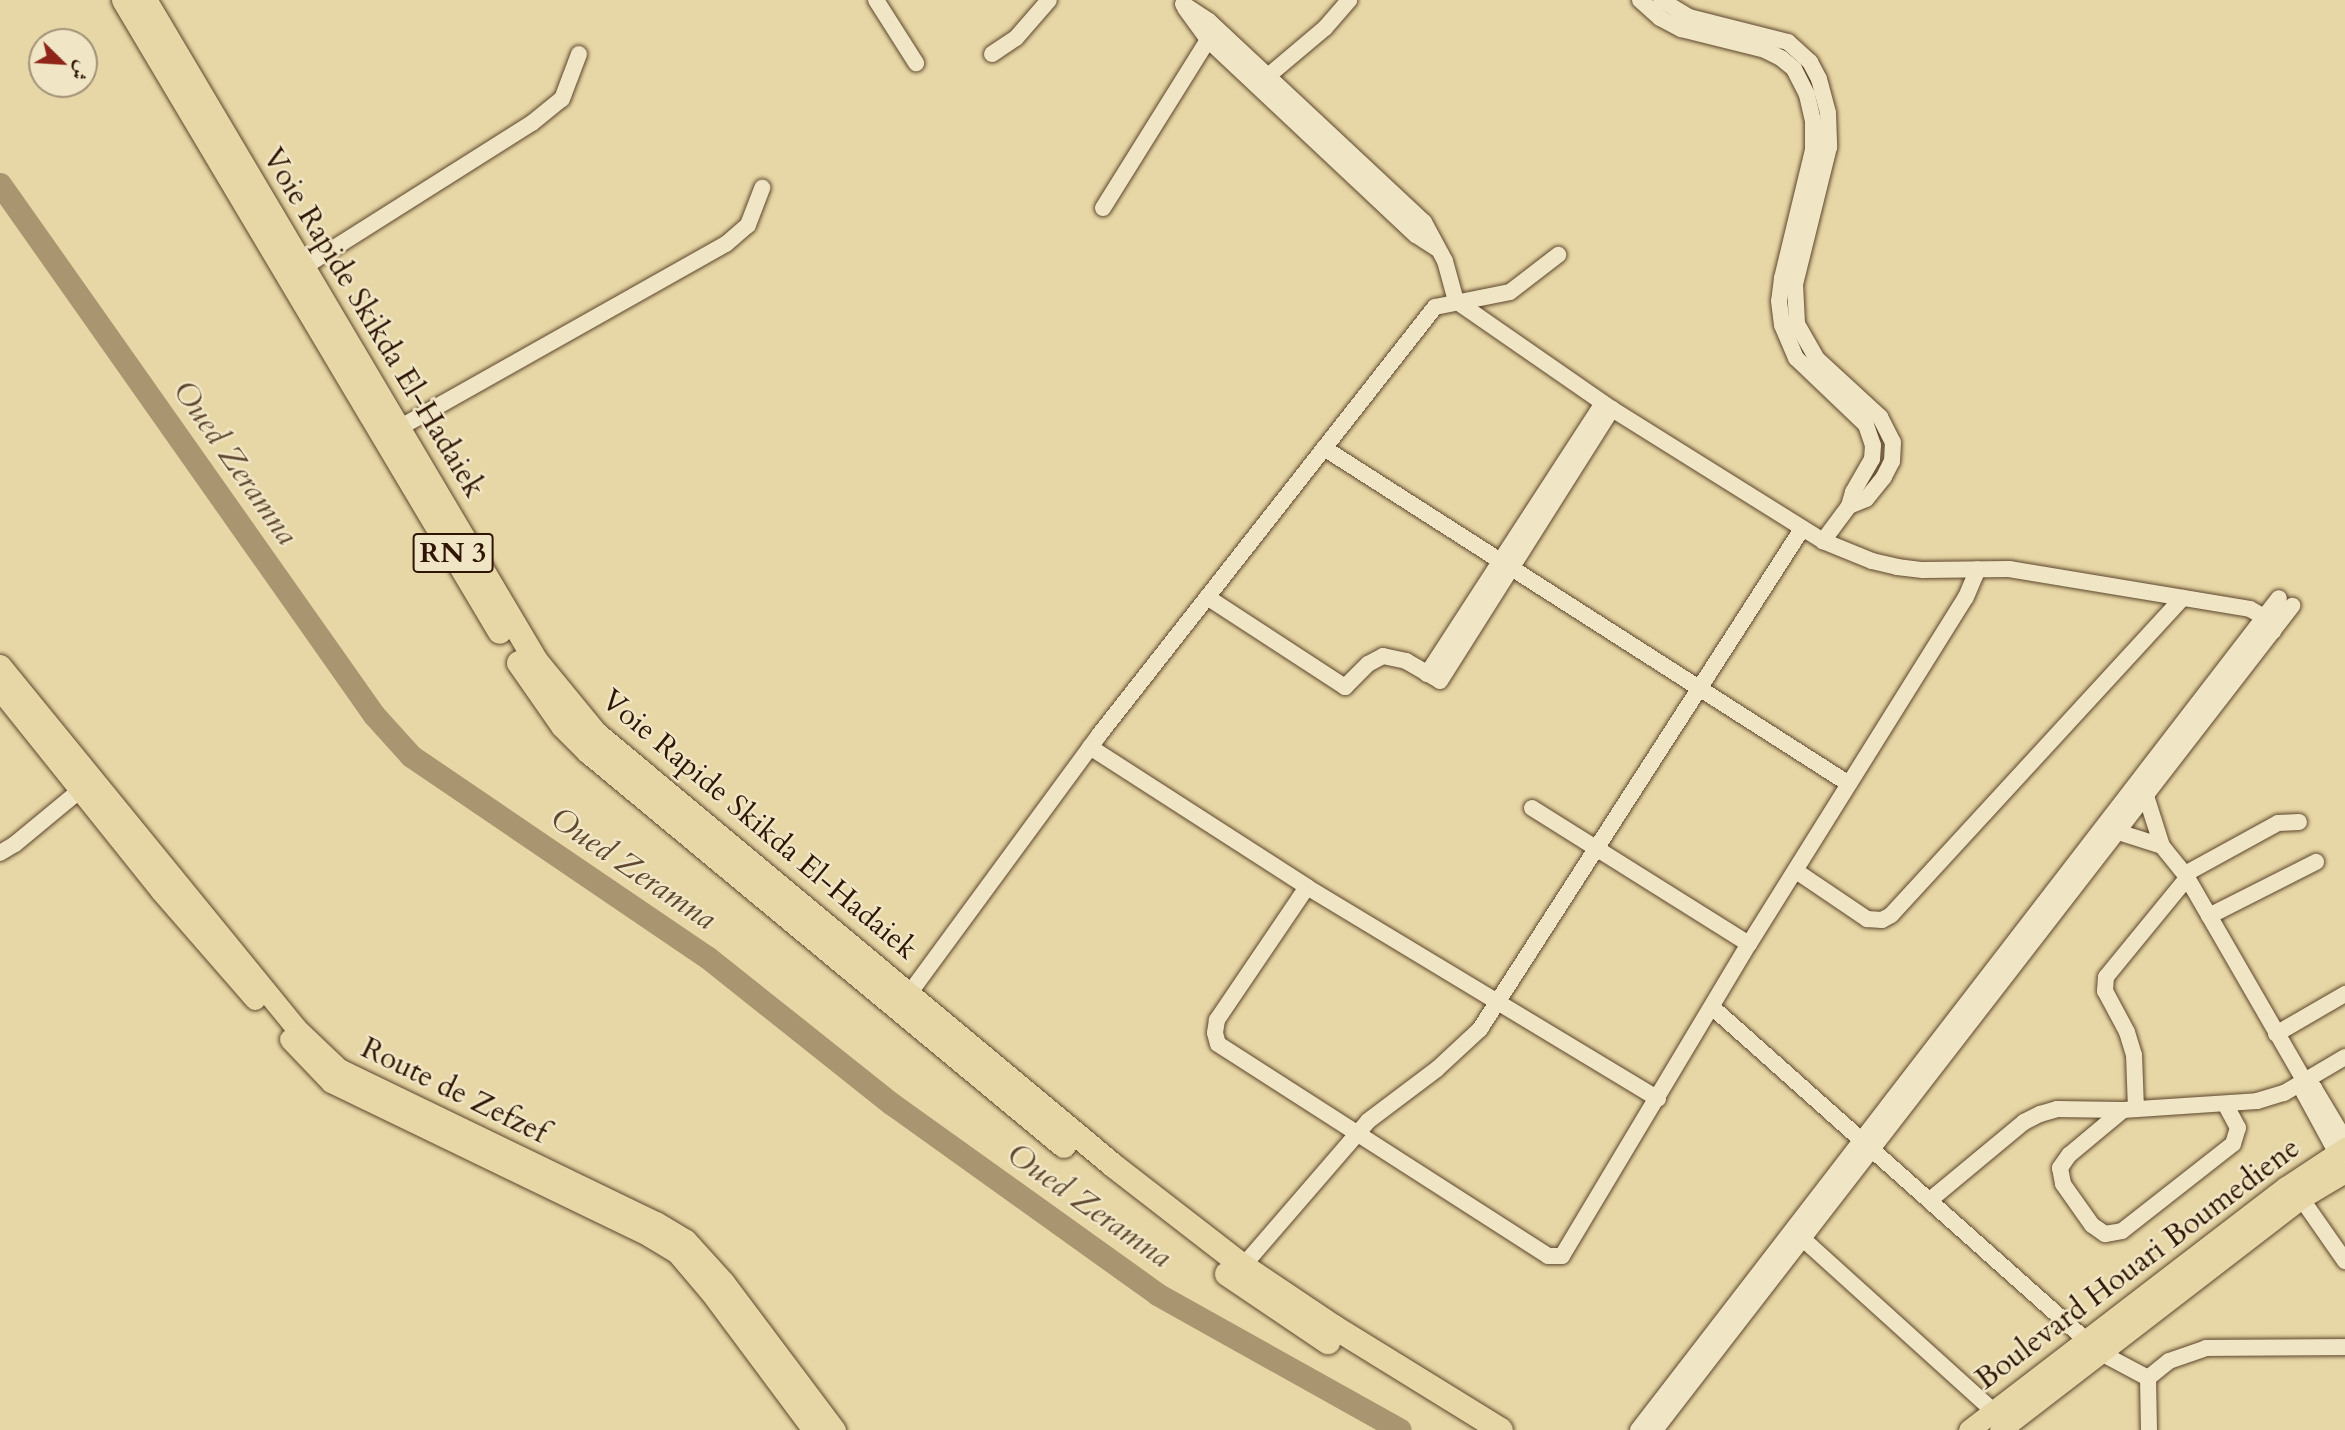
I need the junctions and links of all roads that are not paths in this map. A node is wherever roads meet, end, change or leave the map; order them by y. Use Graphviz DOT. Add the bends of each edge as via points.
graph roads {
  1 [pos="124,0"];
  2 [pos="145,0"];
  3 [pos="876,0"];
  4 [pos="1049,0"];
  5 [pos="1349,0"];
  6 [pos="1181,2"];
  7 [pos="1653,3"];
  8 [pos="1208,40"];
  9 [pos="579,54"];
  10 [pos="992,54"];
  11 [pos="916,63"];
  12 [pos="1268,76"];
  13 [pos="762,188"];
  14 [pos="1103,208"];
  15 [pos="1438,249"];
  16 [pos="1558,255"];
  17 [pos="304,267"];
  18 [pos="1456,301"];
  19 [pos="1608,406"];
  20 [pos="399,428"];
  21 [pos="1324,447"];
  22 [pos="1802,529"];
  23 [pos="1823,541"];
  24 [pos="1507,564"];
  25 [pos="1978,569"];
  26 [pos="1207,597"];
  27 [pos="2183,598"];
  28 [pos="2286,602"];
  29 [pos="2269,624"];
  30 [pos="0,665"];
  31 [pos="1700,688"];
  32 [pos="0,690"];
  33 [pos="1090,747"];
  34 [pos="1849,784"];
  35 [pos="79,791"];
  36 [pos="2146,796"];
  37 [pos="1532,808"];
  38 [pos="2299,822"];
  39 [pos="2118,832"];
  40 [pos="2162,846"];
  41 [pos="1598,848"];
  42 [pos="0,853"];
  43 [pos="2316,862"];
  44 [pos="1796,871"];
  45 [pos="2186,876"];
  46 [pos="1307,887"];
  47 [pos="2209,916"];
  48 [pos="1749,944"];
  49 [pos="2345,994"];
  50 [pos="903,1002"];
  51 [pos="1499,1003"];
  52 [pos="1712,1007"];
  53 [pos="2276,1034"];
  54 [pos="2345,1057"];
  55 [pos="2305,1082"];
  56 [pos="1658,1098"];
  57 [pos="2225,1104"];
  58 [pos="2130,1109"];
  59 [pos="1357,1132"];
  60 [pos="1867,1144"];
  61 [pos="2343,1156"];
  62 [pos="2301,1198"];
  63 [pos="1930,1200"];
  64 [pos="1803,1239"];
  65 [pos="2345,1261"];
  66 [pos="1242,1266"];
  67 [pos="2084,1339"];
  68 [pos="2345,1347"];
  69 [pos="2101,1353"];
  70 [pos="2148,1378"];
  71 [pos="1996,1420"];
  72 [pos="813,1430"];
  73 [pos="835,1430"];
  74 [pos="1472,1430"];
  75 [pos="1502,1430"];
  76 [pos="1637,1430"];
  77 [pos="1655,1430"];
  78 [pos="1969,1430"];
  79 [pos="2149,1430"];
  1 -- 50 [label="highway, Voie Rapide Skikda El-Hadaiek / RN 3" via="515,657 563,726 589,752"];
  2 -- 17 [label="highway, Voie Rapide Skikda El-Hadaiek / RN 3"];
  3 -- 11 [label="street"];
  4 -- 10 [label="street" via="1016,37"];
  5 -- 12 [label="street" via="1325,29"];
  6 -- 8 [label="street"];
  6 -- 12 [label="street" via="1209,21"];
  7 -- 23 [label="street" via="1698,20 1788,42 1810,62 1819,79 1828,113 1829,147 1796,284 1797,324 1817,359 1880,417 1893,442 1892,460 1884,477 1866,499 1849,506"];
  8 -- 14 [label="street"];
  8 -- 15 [label="street" via="1416,235"];
  9 -- 17 [label="street" via="562,99 532,123"];
  12 -- 15 [label="street" via="1424,222"];
  13 -- 20 [label="street" via="748,225 726,244"];
  15 -- 18 [label="street"];
  16 -- 18 [label="street" via="1510,292"];
  17 -- 20 [label="highway, Voie Rapide Skikda El-Hadaiek / RN 3"];
  18 -- 19 [label="street"];
  18 -- 21 [label="street" via="1435,307"];
  19 -- 22 [label="street"];
  19 -- 24 [label="street"];
  20 -- 50 [label="highway, Voie Rapide Skikda El-Hadaiek / RN 3" via="536,661 596,734"];
  21 -- 24 [label="street"];
  21 -- 26 [label="street"];
  22 -- 23 [label="street"];
  22 -- 31 [label="street"];
  23 -- 25 [label="street" via="1897,567"];
  24 -- 26 [label="street" via="1433,678 1406,661 1382,656 1345,687"];
  24 -- 31 [label="street"];
  25 -- 27 [label="street" via="2024,570"];
  25 -- 34 [label="street" via="1966,597"];
  26 -- 33 [label="street"];
  27 -- 29 [label="street" via="2250,609"];
  27 -- 44 [label="street" via="1891,915 1867,919"];
  28 -- 29 [label="street"];
  29 -- 36 [label="street"];
  29 -- 60 [label="street"];
  30 -- 73 [label="main road, Route de Zefzef" via="297,1029 339,1069 686,1240 724,1282"];
  31 -- 34 [label="street"];
  31 -- 41 [label="street"];
  32 -- 35 [label="main road, Route de Zefzef"];
  33 -- 46 [label="street"];
  33 -- 50 [label="street"];
  34 -- 44 [label="street"];
  35 -- 42 [label="street"];
  35 -- 72 [label="main road, Route de Zefzef" via="331,1082 677,1253"];
  36 -- 39 [label="street"];
  36 -- 40 [label="street"];
  37 -- 41 [label="street"];
  38 -- 45 [label="street" via="2278,823"];
  39 -- 40 [label="street"];
  39 -- 60 [label="street"];
  40 -- 45 [label="street"];
  41 -- 48 [label="street"];
  41 -- 51 [label="street"];
  43 -- 47 [label="street"];
  44 -- 48 [label="street"];
  45 -- 47 [label="street"];
  45 -- 58 [label="street" via="2105,977 2105,991 2134,1055"];
  46 -- 51 [label="street"];
  46 -- 59 [label="street" via="1217,1020 1216,1039 1223,1049"];
  47 -- 53 [label="street"];
  48 -- 52 [label="street"];
  49 -- 53 [label="street"];
  50 -- 66 [label="highway, Voie Rapide Skikda El-Hadaiek / RN 3"];
  50 -- 74 [label="highway, Voie Rapide Skikda El-Hadaiek / RN 3" via="1248,1290"];
  51 -- 56 [label="street"];
  51 -- 59 [label="street" via="1452,1056"];
  52 -- 56 [label="street"];
  52 -- 60 [label="street"];
  53 -- 55 [label="street"];
  54 -- 55 [label="street"];
  55 -- 57 [label="street" via="2271,1099"];
  55 -- 61 [label="street" via="2304,1094"];
  56 -- 59 [label="street" via="1569,1249 1557,1257 1548,1256"];
  57 -- 58 [label="street"];
  57 -- 58 [label="street" via="2238,1128 2233,1144 2122,1231 2105,1234 2095,1229 2063,1184 2060,1168 2069,1155"];
  58 -- 63 [label="street" via="2040,1114 2024,1122"];
  59 -- 66 [label="street"];
  60 -- 63 [label="street"];
  60 -- 64 [label="street"];
  60 -- 76 [label="street"];
  61 -- 62 [label="main road, Boulevard Houari Boumediene"];
  61 -- 67 [label="main road, Boulevard Houari Boumediene" via="2286,1187"];
  62 -- 65 [label="street"];
  62 -- 69 [label="main road, Boulevard Houari Boumediene"];
  63 -- 67 [label="street"];
  64 -- 71 [label="street"];
  64 -- 77 [label="street"];
  66 -- 75 [label="highway, Voie Rapide Skikda El-Hadaiek / RN 3"];
  67 -- 69 [label="main road"];
  67 -- 71 [label="main road, Boulevard Houari Boumediene"];
  68 -- 70 [label="street" via="2206,1348 2169,1361"];
  69 -- 70 [label="street"];
  69 -- 71 [label="main road, Boulevard Houari Boumediene"];
  70 -- 79 [label="street"];
  71 -- 78 [label="main road, Boulevard Houari Boumediene"];
}
